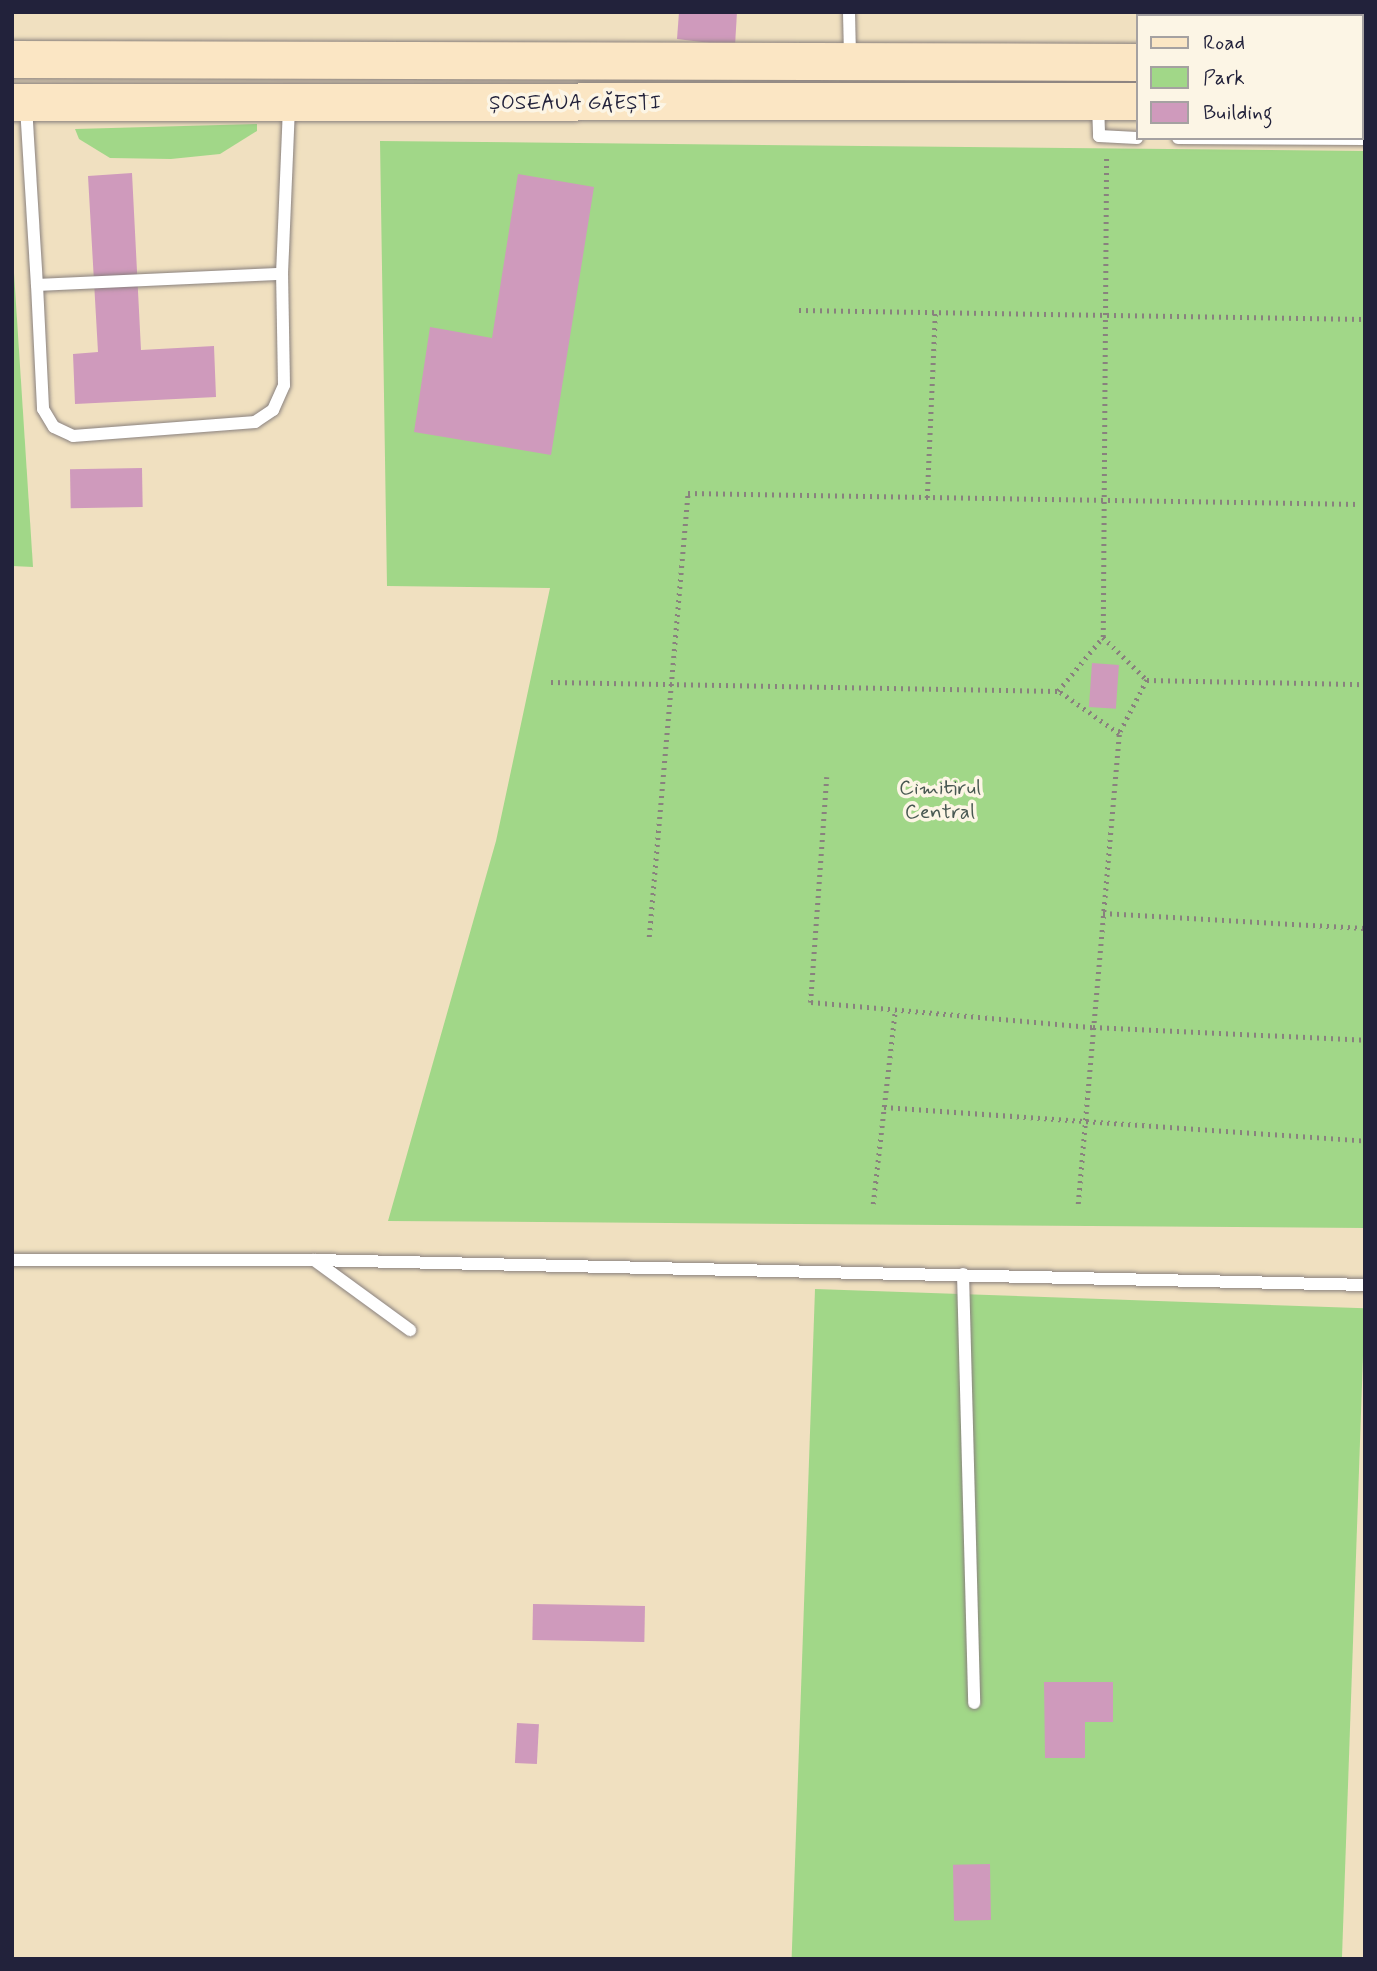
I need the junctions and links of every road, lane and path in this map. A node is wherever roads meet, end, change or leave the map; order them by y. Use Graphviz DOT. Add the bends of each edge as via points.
graph roads {
  1 [pos="849,12"];
  2 [pos="20,59"];
  3 [pos="290,61"];
  4 [pos="1098,62"];
  5 [pos="1136,62"];
  6 [pos="850,63"];
  7 [pos="1098,100"];
  8 [pos="1136,101"];
  9 [pos="19,102"];
  10 [pos="289,105"];
  11 [pos="1107,138"];
  12 [pos="1136,138"];
  13 [pos="282,274"];
  14 [pos="37,285"];
  15 [pos="799,310"];
  16 [pos="935,312"];
  17 [pos="1105,316"];
  18 [pos="1365,319"];
  19 [pos="927,498"];
  20 [pos="1104,502"];
  21 [pos="1360,504"];
  22 [pos="1103,637"];
  23 [pos="1147,681"];
  24 [pos="551,682"];
  25 [pos="668,684"];
  26 [pos="1365,684"];
  27 [pos="1058,691"];
  28 [pos="1119,734"];
  29 [pos="827,777"];
  30 [pos="1103,913"];
  31 [pos="1365,928"];
  32 [pos="649,937"];
  33 [pos="895,1010"];
  34 [pos="1093,1027"];
  35 [pos="1365,1040"];
  36 [pos="884,1107"];
  37 [pos="1085,1126"];
  38 [pos="1365,1141"];
  39 [pos="873,1204"];
  40 [pos="1078,1204"];
  41 [pos="314,1260"];
  42 [pos="12,1261"];
  43 [pos="963,1273"];
  44 [pos="1365,1285"];
  45 [pos="410,1330"];
  46 [pos="974,1703"];
  1 -- 6 [label="lane"];
  2 -- 3 [label="main road, ȘOSEAUA GĂEȘTI"];
  2 -- 9 [label="main road"];
  3 -- 6 [label="main road, ȘOSEAUA GĂEȘTI"];
  3 -- 10 [label="main road"];
  4 -- 5 [label="main road, ȘOSEAUA GĂEȘTI"];
  4 -- 6 [label="main road, ȘOSEAUA GĂEȘTI"];
  4 -- 7 [label="main road"];
  7 -- 8 [label="main road, ȘOSEAUA GĂEȘTI"];
  7 -- 10 [label="main road, ȘOSEAUA GĂEȘTI"];
  7 -- 11 [label="lane" via="1097,132"];
  9 -- 10 [label="main road, ȘOSEAUA GĂEȘTI"];
  9 -- 14 [label="lane"];
  10 -- 13 [label="lane"];
  11 -- 12 [label="lane"];
  11 -- 17 [label="path"];
  13 -- 14 [label="lane"];
  13 -- 14 [label="lane" via="284,385 273,410 255,422 73,436 54,427 43,409"];
  15 -- 16 [label="path"];
  16 -- 17 [label="path"];
  16 -- 19 [label="path"];
  17 -- 18 [label="path"];
  17 -- 20 [label="path"];
  19 -- 20 [label="path"];
  19 -- 25 [label="path" via="688,493"];
  20 -- 21 [label="path"];
  20 -- 22 [label="path"];
  22 -- 23 [label="path"];
  22 -- 27 [label="path"];
  23 -- 26 [label="path"];
  23 -- 28 [label="path"];
  24 -- 25 [label="path"];
  25 -- 27 [label="path"];
  25 -- 32 [label="path"];
  27 -- 28 [label="path"];
  28 -- 30 [label="path"];
  29 -- 33 [label="path" via="811,1002"];
  30 -- 31 [label="path"];
  30 -- 34 [label="path"];
  33 -- 34 [label="path"];
  33 -- 36 [label="path"];
  34 -- 35 [label="path"];
  34 -- 37 [label="path"];
  36 -- 37 [label="path"];
  36 -- 39 [label="path"];
  37 -- 38 [label="path"];
  37 -- 40 [label="path"];
  41 -- 42 [label="lane"];
  41 -- 43 [label="lane"];
  41 -- 45 [label="lane"];
  43 -- 44 [label="lane"];
  43 -- 46 [label="lane"];
}
